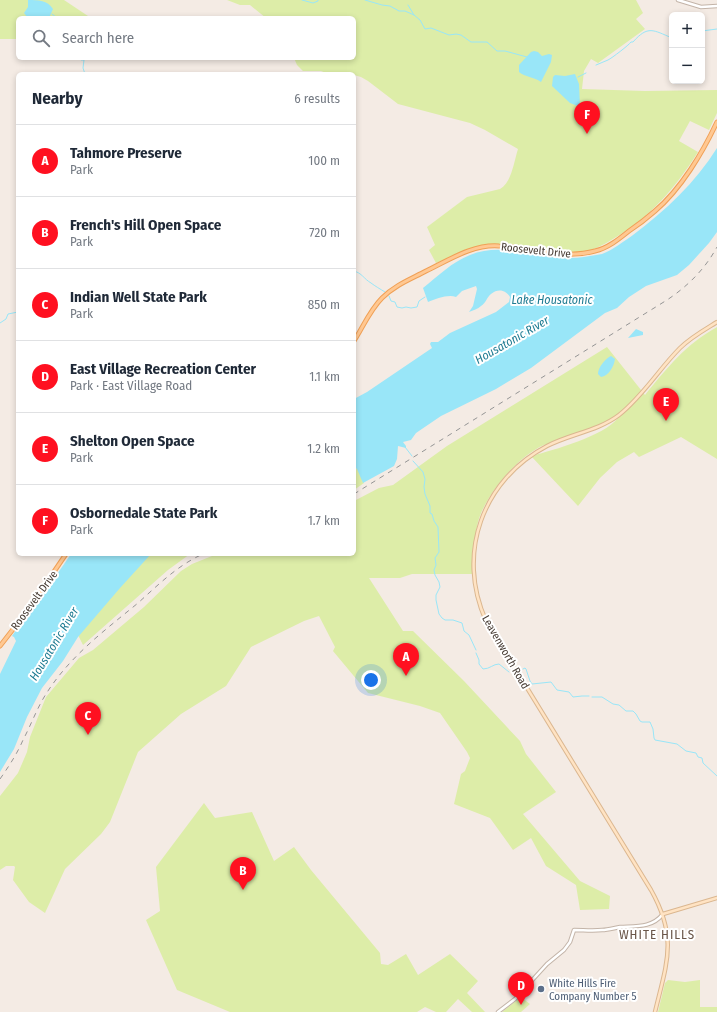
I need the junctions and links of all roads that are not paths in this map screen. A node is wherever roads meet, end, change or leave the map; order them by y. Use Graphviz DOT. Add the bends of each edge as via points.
graph roads {
  1 [pos="678,0"];
  2 [pos="717,6"];
  3 [pos="717,122"];
  4 [pos="717,322"];
  5 [pos="356,338"];
  6 [pos="65,556"];
  7 [pos="0,646"];
  8 [pos="717,898"];
  9 [pos="663,914"];
  10 [pos="498,1012"];
  11 [pos="655,1012"];
  1 -- 2 [label="street" via="701,7"];
  3 -- 5 [label="main road, Roosevelt Drive" via="701,152 666,200 642,222 606,247 569,255 498,246 486,246 463,253 389,291"];
  4 -- 9 [label="main road, Leavenworth Road" via="695,335 616,417 540,450 506,477 482,518 476,540 473,568 478,600 490,629 651,890"];
  6 -- 7 [label="main road, Roosevelt Drive"];
  8 -- 9 [label="main road"];
  9 -- 10 [label="street" via="659,919 643,926 594,931 574,930 564,950 547,964 515,999"];
  9 -- 11 [label="main road, Leavenworth Road" via="667,928 668,950"];
}
